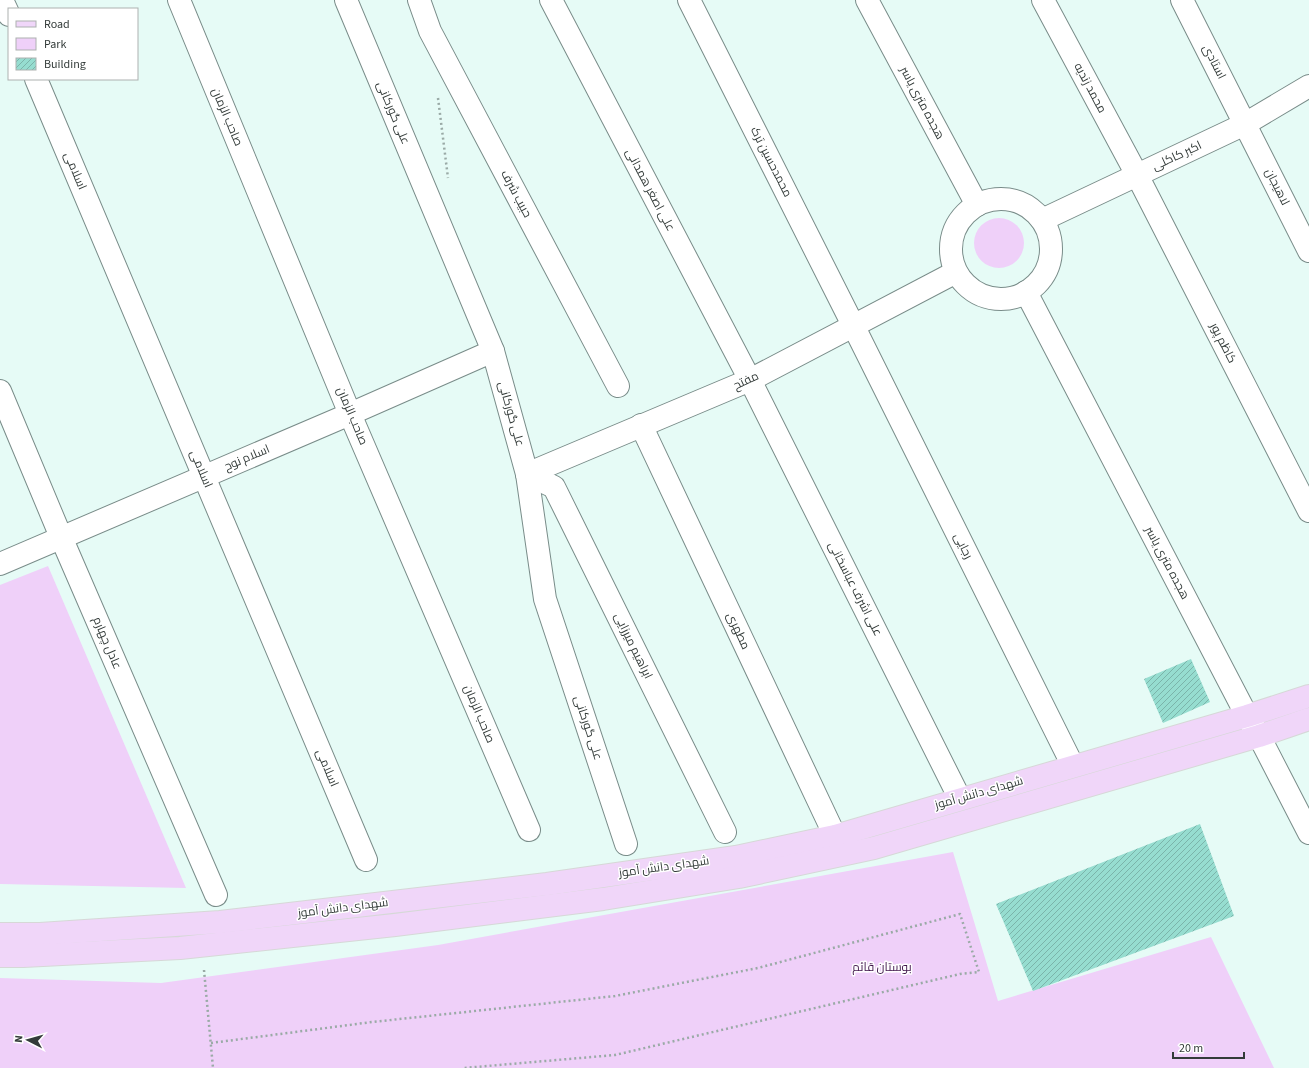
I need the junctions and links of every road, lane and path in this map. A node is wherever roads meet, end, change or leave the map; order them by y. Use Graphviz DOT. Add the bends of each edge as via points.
graph roads {
  1 [pos="2,0"];
  2 [pos="178,0"];
  3 [pos="346,0"];
  4 [pos="419,0"];
  5 [pos="551,0"];
  6 [pos="689,0"];
  7 [pos="867,0"];
  8 [pos="1043,0"];
  9 [pos="1182,0"];
  10 [pos="8,13"];
  11 [pos="36,80"];
  12 [pos="1309,86"];
  13 [pos="437,93"];
  14 [pos="1246,124"];
  15 [pos="1137,175"];
  16 [pos="448,179"];
  17 [pos="977,205"];
  18 [pos="1042,220"];
  19 [pos="1309,251"];
  20 [pos="956,272"];
  21 [pos="1026,292"];
  22 [pos="853,325"];
  23 [pos="493,351"];
  24 [pos="750,380"];
  25 [pos="618,386"];
  26 [pos="0,391"];
  27 [pos="350,414"];
  28 [pos="641,425"];
  29 [pos="527,474"];
  30 [pos="204,476"];
  31 [pos="1309,511"];
  32 [pos="61,537"];
  33 [pos="0,564"];
  34 [pos="1309,696"];
  35 [pos="1247,716"];
  36 [pos="1309,719"];
  37 [pos="1259,736"];
  38 [pos="1073,766"];
  39 [pos="960,799"];
  40 [pos="529,830"];
  41 [pos="725,832"];
  42 [pos="1309,832"];
  43 [pos="626,844"];
  44 [pos="837,846"];
  45 [pos="366,860"];
  46 [pos="216,895"];
  47 [pos="0,934"];
  48 [pos="0,956"];
  49 [pos="204,970"];
  50 [pos="211,1043"];
  51 [pos="213,1068"];
  52 [pos="464,1068"];
  1 -- 10 [label="street"];
  2 -- 27 [label="street, صاحب الزمان"];
  3 -- 23 [label="street, علی گورکانی"];
  4 -- 25 [label="street, حبیب شرف" via="430,31"];
  5 -- 24 [label="street, علی اصغر همدانی"];
  6 -- 22 [label="street, محمدحسین ترک"];
  7 -- 17 [label="street, هجده متری یاسر"];
  8 -- 15 [label="street, محمد زندیه"];
  9 -- 14 [label="street, استادی"];
  11 -- 30 [label="street, اسلامی"];
  12 -- 14 [label="street, اکبر کاکلی"];
  13 -- 16 [label="path"];
  14 -- 15 [label="street, اکبر کاکلی"];
  14 -- 19 [label="street, لاهیجان"];
  15 -- 18 [label="street, اکبر کاکلی"];
  15 -- 31 [label="street, کاظم پور"];
  17 -- 18 [label="street" via="990,200 1005,199 1019,202"];
  17 -- 20 [label="street" via="956,227 952,242"];
  18 -- 21 [label="street" via="1051,246 1050,260 1037,284"];
  20 -- 21 [label="street" via="966,285 990,298 1011,298"];
  20 -- 22 [label="street, مفتح"];
  21 -- 35 [label="street, هجده متری یاسر"];
  22 -- 24 [label="street, مفتح"];
  22 -- 38 [label="street, رجایی"];
  23 -- 27 [label="street, اسلام نوح"];
  23 -- 29 [label="street, علی گورکانی"];
  24 -- 28 [label="street, مفتح"];
  24 -- 39 [label="street, علی اشرف عباسخانی"];
  26 -- 32 [label="street, عادل چهارم"];
  27 -- 30 [label="street, اسلام نوح"];
  27 -- 40 [label="street, صاحب الزمان"];
  28 -- 29 [label="street, مفتح"];
  28 -- 44 [label="street, مطهری"];
  29 -- 41 [label="street, ابراهیم میرزایی" via="554,487"];
  29 -- 43 [label="street, علی گورکانی" via="545,599"];
  30 -- 32 [label="street, اسلام نوح"];
  30 -- 45 [label="street, اسلامی"];
  32 -- 33 [label="street, اسلام نوح"];
  32 -- 46 [label="street, عادل چهارم"];
  34 -- 35 [label="main road, شهدای دانش آموز"];
  35 -- 37 [label="street, هجده متری یاسر"];
  35 -- 38 [label="main road, شهدای دانش آموز"];
  36 -- 37 [label="main road"];
  37 -- 42 [label="street, هجده متری یاسر"];
  37 -- 44 [label="main road" via="874,848"];
  38 -- 39 [label="main road, شهدای دانش آموز"];
  39 -- 44 [label="main road, شهدای دانش آموز"];
  44 -- 47 [label="main road, شهدای دانش آموز" via="736,856 547,884 220,922 40,934"];
  44 -- 48 [label="main road" via="739,877 603,899 180,948"];
  49 -- 50 [label="path"];
  50 -- 51 [label="path"];
  50 -- 52 [label="path" via="372,1022 615,996 758,968 960,914 979,972 960,974 615,1055"];
}
